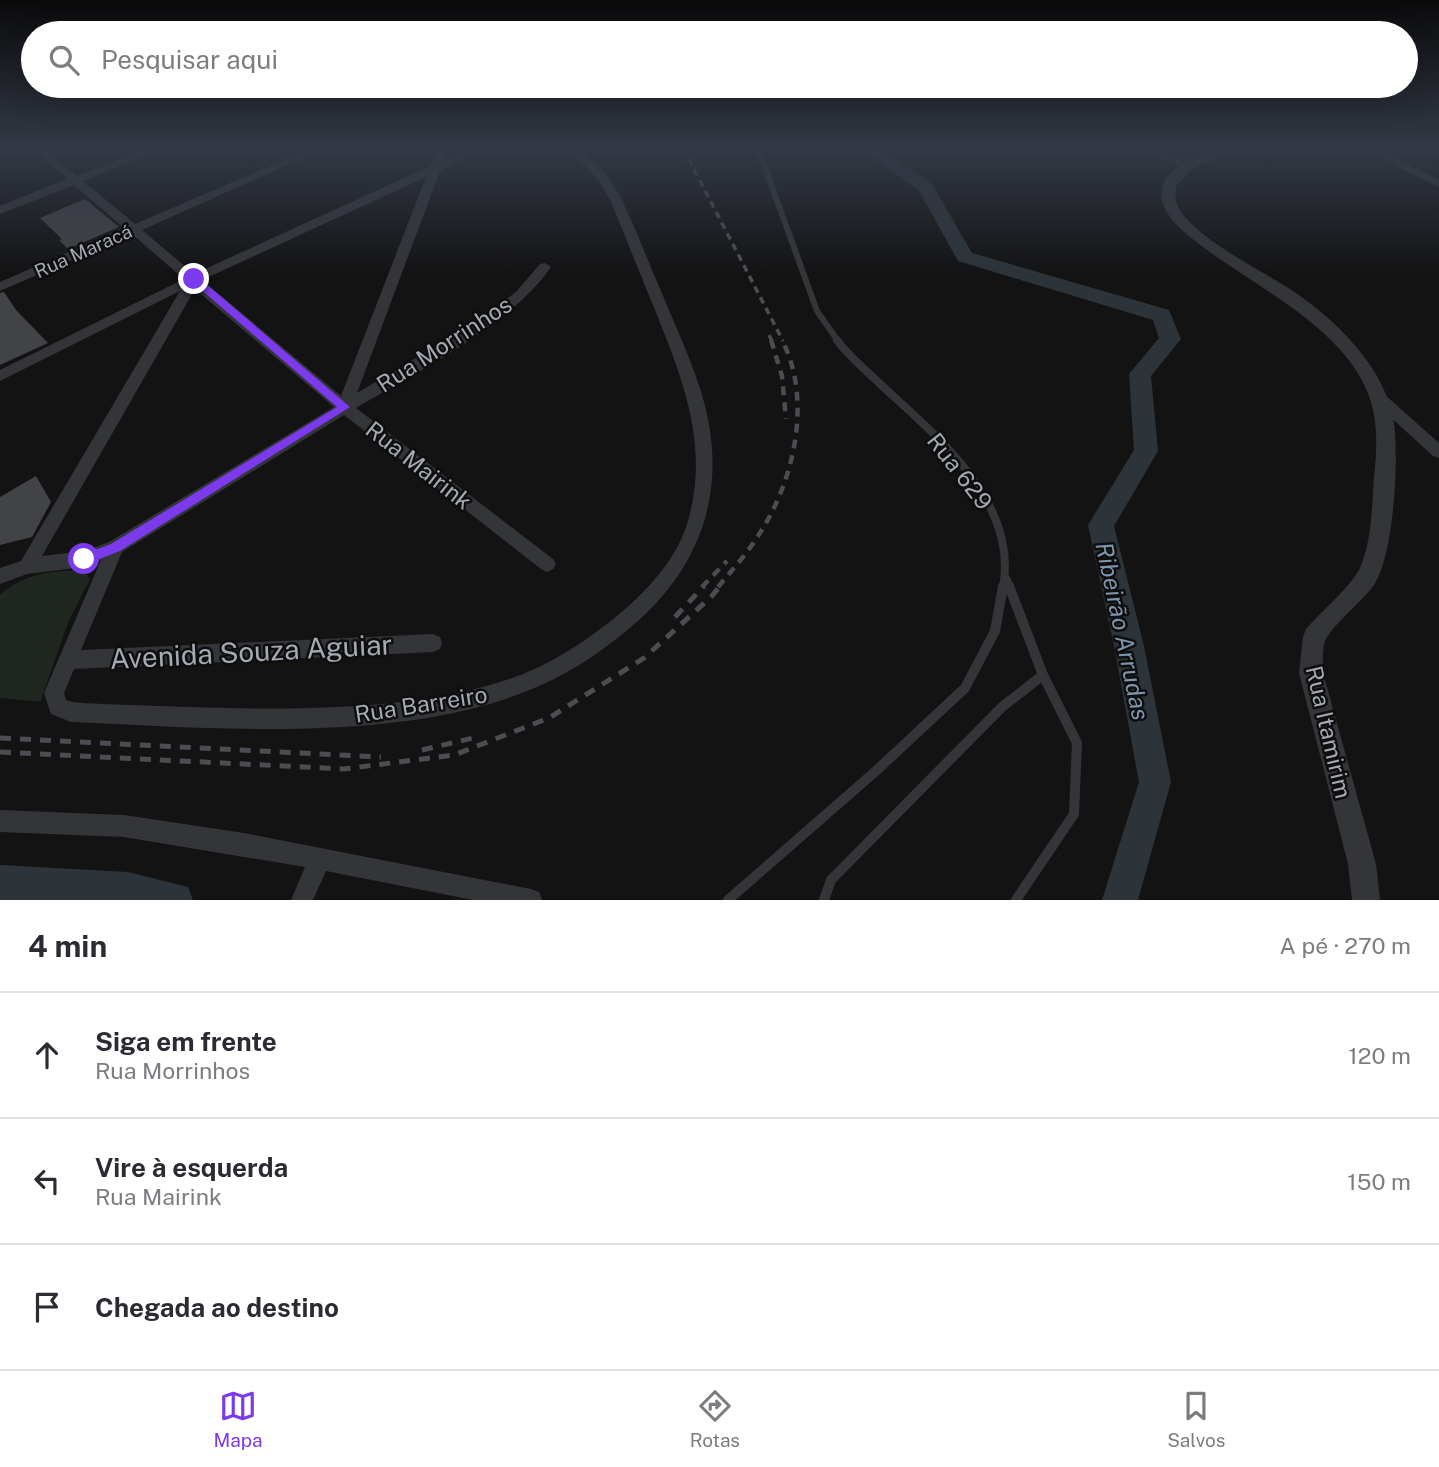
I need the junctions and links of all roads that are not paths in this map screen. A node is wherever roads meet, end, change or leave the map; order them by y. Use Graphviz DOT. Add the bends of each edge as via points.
graph roads {
  1 [pos="51,190"];
  2 [pos="88,190"];
  3 [pos="223,190"];
  4 [pos="389,190"];
  5 [pos="427,190"];
  6 [pos="610,190"];
  7 [pos="773,190"];
  8 [pos="1168,190"];
  9 [pos="0,210"];
  10 [pos="133,229"];
  11 [pos="545,267"];
  12 [pos="194,279"];
  13 [pos="0,287"];
  14 [pos="0,376"];
  15 [pos="1379,398"];
  16 [pos="345,407"];
  17 [pos="1439,452"];
  18 [pos="116,548"];
  19 [pos="547,565"];
  20 [pos="27,566"];
  21 [pos="0,576"];
  22 [pos="1005,577"];
  23 [pos="433,643"];
  24 [pos="68,660"];
  25 [pos="1043,675"];
  26 [pos="0,821"];
  27 [pos="316,867"];
  28 [pos="302,900"];
  29 [pos="531,900"];
  30 [pos="728,900"];
  31 [pos="824,900"];
  32 [pos="1016,900"];
  33 [pos="1366,900"];
  1 -- 9 [label="street"];
  2 -- 10 [label="street, Rua Mairink"];
  3 -- 10 [label="street, Rua Maracá"];
  4 -- 12 [label="street"];
  5 -- 16 [label="street"];
  6 -- 24 [label="street, Rua Barreiro" via="691,378 703,419 705,454 697,524 687,551 672,575 628,618 543,674 453,703 387,713 290,719 71,712 58,707 54,693"];
  7 -- 22 [label="lane, Rua 629" via="817,311 842,347 935,436 990,502 1004,540"];
  8 -- 15 [label="street, Rua Itamirim" via="1170,205 1188,229 1307,312 1356,362"];
  10 -- 12 [label="street, Rua Mairink"];
  10 -- 13 [label="street, Rua Maracá"];
  11 -- 16 [label="street, Rua Morrinhos" via="521,295 478,327"];
  12 -- 14 [label="street"];
  12 -- 16 [label="street, Rua Mairink"];
  12 -- 20 [label="street"];
  15 -- 17 [label="street"];
  15 -- 33 [label="street, Rua Itamirim" via="1386,425 1376,553 1366,578 1314,637 1311,652 1311,673 1362,864"];
  16 -- 18 [label="street, Rua Morrinhos"];
  16 -- 19 [label="street, Rua Mairink"];
  18 -- 20 [label="street, Rua Morrinhos" via="84,559"];
  18 -- 24 [label="street"];
  20 -- 21 [label="street, Rua Morrinhos"];
  22 -- 25 [label="lane"];
  22 -- 30 [label="lane, Rua 629" via="995,631 965,688"];
  23 -- 24 [label="street, Avenida Souza Aguiar"];
  25 -- 31 [label="lane" via="1002,707 831,880"];
  25 -- 32 [label="lane" via="1077,743 1074,814"];
  26 -- 27 [label="street" via="124,826 244,844"];
  27 -- 28 [label="street"];
  27 -- 29 [label="street"];
}
